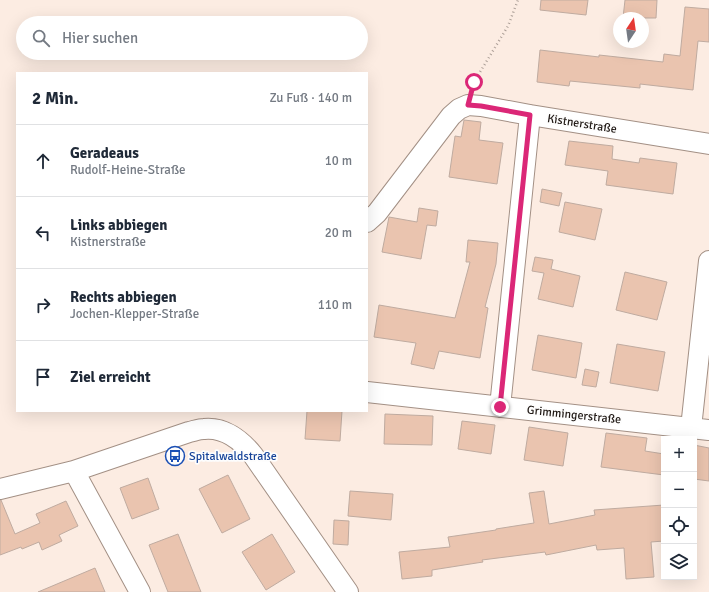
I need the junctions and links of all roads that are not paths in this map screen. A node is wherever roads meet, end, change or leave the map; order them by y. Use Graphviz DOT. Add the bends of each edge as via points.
graph roads {
  1 [pos="530,115"];
  2 [pos="709,144"];
  3 [pos="368,221"];
  4 [pos="709,261"];
  5 [pos="368,392"];
  6 [pos="500,407"];
  7 [pos="700,429"];
  8 [pos="74,471"];
  9 [pos="0,488"];
  10 [pos="140,592"];
  11 [pos="348,592"];
  1 -- 2 [label="street, Kistnerstraße"];
  1 -- 3 [label="street, Kistnerstraße" via="481,106 468,105 459,109"];
  1 -- 6 [label="street"];
  4 -- 7 [label="street"];
  5 -- 6 [label="street, Grimmingerstraße"];
  6 -- 7 [label="street, Grimmingerstraße"];
  8 -- 9 [label="street"];
  8 -- 10 [label="street"];
  8 -- 11 [label="street" via="189,432 218,430 234,437 253,454"];
}
